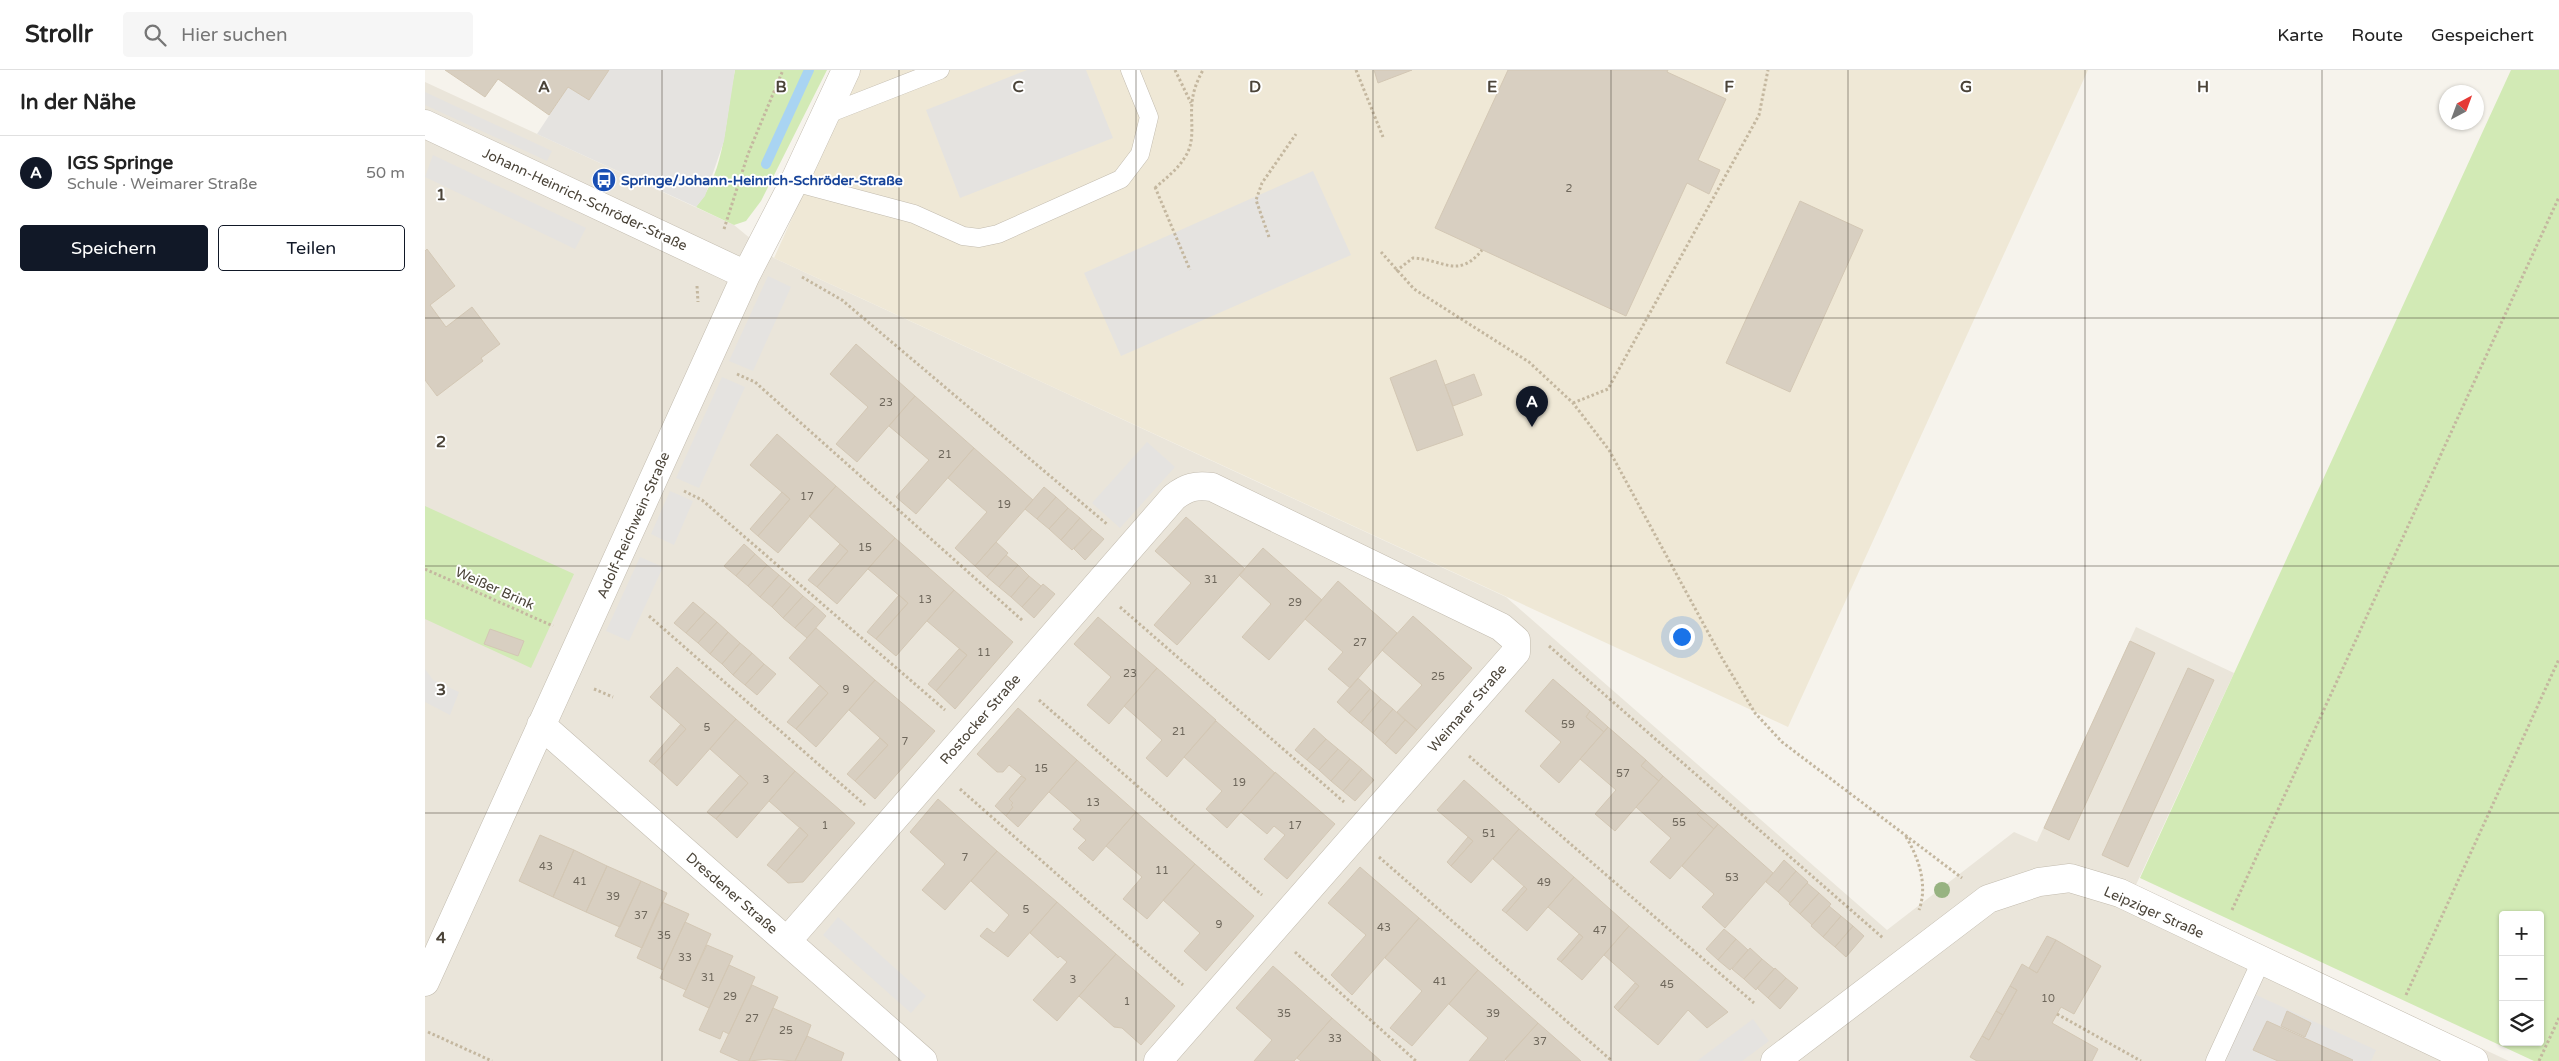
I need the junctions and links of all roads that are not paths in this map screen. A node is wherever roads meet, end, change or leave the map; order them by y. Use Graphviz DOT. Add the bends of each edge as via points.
graph roads {
  1 [pos="846,70"];
  2 [pos="940,70"];
  3 [pos="1130,70"];
  4 [pos="825,115"];
  5 [pos="425,124"];
  6 [pos="794,182"];
  7 [pos="746,275"];
  8 [pos="1516,640"];
  9 [pos="541,725"];
  10 [pos="787,941"];
  11 [pos="2261,961"];
  12 [pos="425,982"];
  13 [pos="923,1061"];
  14 [pos="1158,1061"];
  15 [pos="1775,1061"];
  16 [pos="2215,1061"];
  17 [pos="2474,1061"];
  1 -- 4 [label="street, Adolf-Reichwein-Straße"];
  2 -- 4 [label="lane"];
  3 -- 6 [label="lane" via="1149,117 1141,154 1121,179 998,234 979,238 963,236 913,214"];
  4 -- 6 [label="street, Adolf-Reichwein-Straße"];
  5 -- 7 [label="street, Johann-Heinrich-Schröder-Straße"];
  6 -- 7 [label="street, Adolf-Reichwein-Straße"];
  7 -- 9 [label="street, Adolf-Reichwein-Straße"];
  8 -- 10 [label="street, Rostocker Straße" via="1501,627 1212,487 1197,485 1186,488 1174,497"];
  8 -- 14 [label="street, Weimarer Straße" via="1516,652"];
  9 -- 10 [label="street, Dresdener Straße"];
  9 -- 12 [label="street, Adolf-Reichwein-Straße"];
  10 -- 13 [label="street, Dresdener Straße"];
  11 -- 15 [label="street, Leipziger Straße" via="2120,893 2070,878 2039,882 1988,899"];
  11 -- 16 [label="lane"];
  11 -- 17 [label="street, Leipziger Straße"];
}
